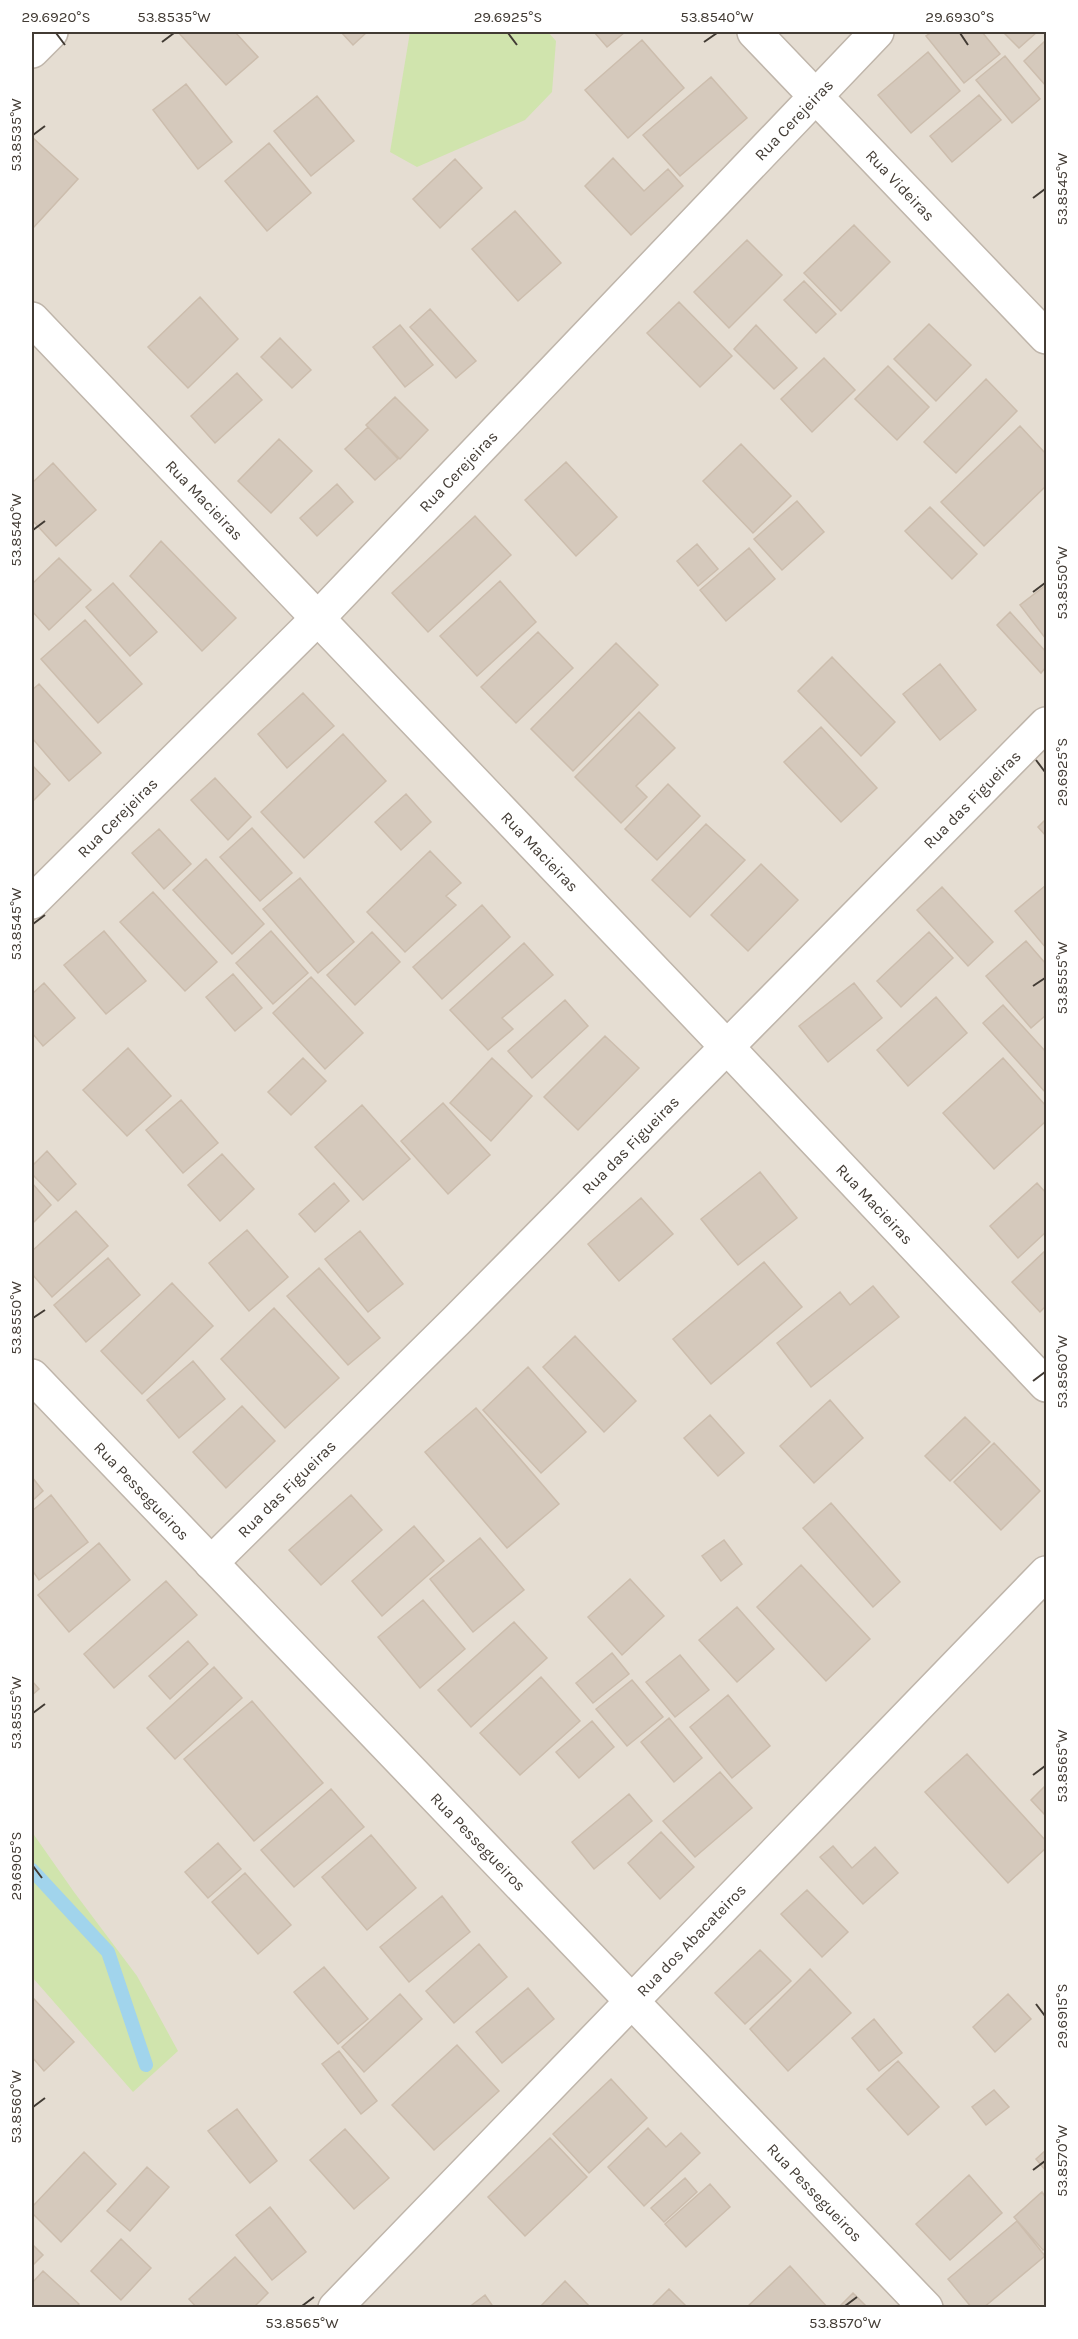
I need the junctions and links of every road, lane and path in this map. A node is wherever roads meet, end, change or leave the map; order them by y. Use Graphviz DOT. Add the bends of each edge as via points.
graph roads {
  1 [pos="51,32"];
  2 [pos="754,32"];
  3 [pos="877,32"];
  4 [pos="32,51"];
  5 [pos="815,95"];
  6 [pos="32,320"];
  7 [pos="1047,338"];
  8 [pos="317,619"];
  9 [pos="1047,724"];
  10 [pos="32,902"];
  11 [pos="727,1047"];
  12 [pos="32,1376"];
  13 [pos="1047,1385"];
  14 [pos="211,1563"];
  15 [pos="1047,1573"];
  16 [pos="632,2001"];
  17 [pos="335,2307"];
  18 [pos="926,2307"];
  1 -- 4 [label="street"];
  2 -- 5 [label="street, Rua Videiras"];
  3 -- 5 [label="street, Rua Cerejeiras"];
  5 -- 7 [label="street, Rua Videiras"];
  5 -- 8 [label="street, Rua Cerejeiras"];
  6 -- 8 [label="street, Rua Macieiras"];
  8 -- 10 [label="street, Rua Cerejeiras"];
  8 -- 11 [label="street, Rua Macieiras"];
  9 -- 11 [label="street, Rua das Figueiras"];
  11 -- 13 [label="street, Rua Macieiras"];
  11 -- 14 [label="street, Rua das Figueiras"];
  12 -- 14 [label="street, Rua Pessegueiros"];
  14 -- 16 [label="street, Rua Pessegueiros"];
  15 -- 16 [label="street, Rua dos Abacateiros"];
  16 -- 17 [label="street, Rua dos Abacateiros"];
  16 -- 18 [label="street, Rua Pessegueiros"];
}
